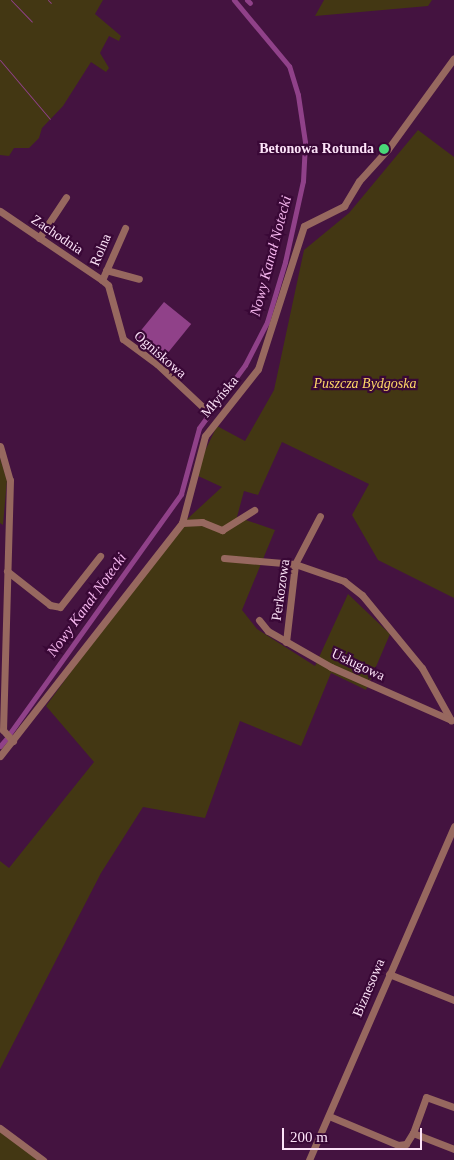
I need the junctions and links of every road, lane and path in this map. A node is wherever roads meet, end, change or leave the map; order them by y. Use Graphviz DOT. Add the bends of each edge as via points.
graph roads {
  1 [pos="454,58"];
  2 [pos="66,197"];
  3 [pos="0,211"];
  4 [pos="125,228"];
  5 [pos="39,238"];
  6 [pos="106,270"];
  7 [pos="101,279"];
  8 [pos="139,279"];
  9 [pos="207,411"];
  10 [pos="0,446"];
  11 [pos="254,510"];
  12 [pos="320,516"];
  13 [pos="182,523"];
  14 [pos="4,528"];
  15 [pos="100,556"];
  16 [pos="224,558"];
  17 [pos="295,564"];
  18 [pos="7,571"];
  19 [pos="259,620"];
  20 [pos="2,638"];
  21 [pos="286,642"];
  22 [pos="1,708"];
  23 [pos="453,720"];
  24 [pos="13,741"];
  25 [pos="0,756"];
  26 [pos="454,826"];
  27 [pos="389,974"];
  28 [pos="454,1000"];
  29 [pos="454,1107"];
  30 [pos="329,1116"];
  31 [pos="0,1128"];
  32 [pos="413,1133"];
  33 [pos="454,1150"];
  34 [pos="43,1160"];
  35 [pos="309,1160"];
  1 -- 13 [label="street, Młyńska" via="388,149 359,181 344,206 304,226 258,369 205,436"];
  2 -- 5 [label="street"];
  3 -- 5 [label="street, Zachodnia"];
  4 -- 6 [label="street, Rolna"];
  5 -- 7 [label="street, Zachodnia"];
  6 -- 7 [label="street, Rolna"];
  6 -- 8 [label="street"];
  7 -- 9 [label="street, Ogniskowa" via="108,284 123,339 157,364"];
  10 -- 14 [label="street" via="10,480"];
  11 -- 13 [label="street" via="222,530 202,522"];
  12 -- 17 [label="street, Perkozowa"];
  13 -- 24 [label="street, Młyńska"];
  14 -- 18 [label="street"];
  15 -- 18 [label="street" via="60,607 50,606"];
  16 -- 17 [label="street"];
  17 -- 21 [label="street, Perkozowa"];
  17 -- 23 [label="street" via="344,581 362,594 422,668"];
  18 -- 20 [label="street"];
  19 -- 21 [label="street, Usługowa" via="268,631"];
  20 -- 22 [label="street"];
  21 -- 23 [label="street, Usługowa" via="331,667"];
  22 -- 24 [label="street" via="3,730"];
  24 -- 25 [label="street, Młyńska"];
  26 -- 27 [label="street, Biznesowa"];
  27 -- 28 [label="street"];
  27 -- 30 [label="street, Biznesowa"];
  29 -- 32 [label="street" via="426,1097"];
  30 -- 32 [label="street" via="398,1145 406,1144"];
  30 -- 35 [label="street, Biznesowa"];
  31 -- 34 [label="street"];
  32 -- 33 [label="street"];
}
